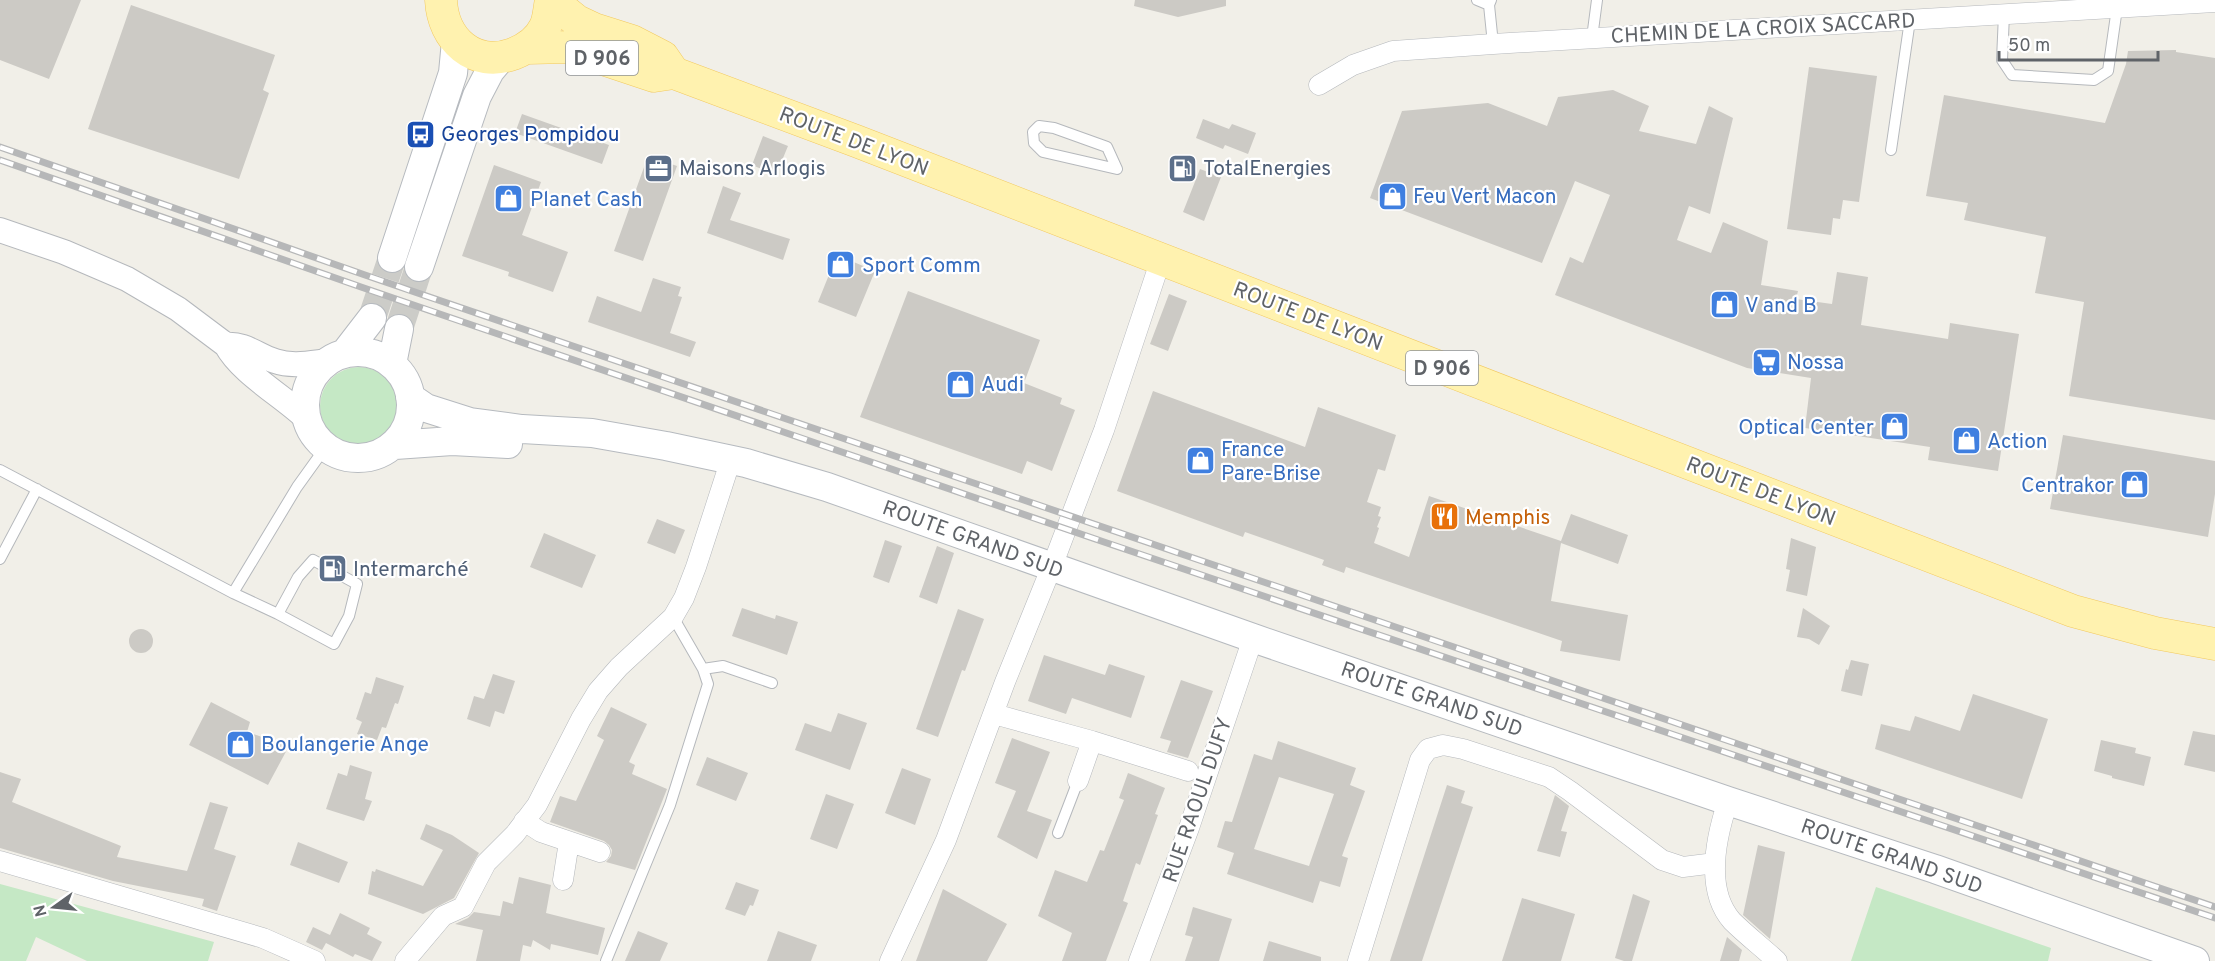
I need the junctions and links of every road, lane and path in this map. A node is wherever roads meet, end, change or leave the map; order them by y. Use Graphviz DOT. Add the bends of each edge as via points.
graph roads {
  1 [pos="551,0"];
  2 [pos="1477,0"];
  3 [pos="1597,0"];
  4 [pos="1490,2"];
  5 [pos="2215,2"];
  6 [pos="436,4"];
  7 [pos="2117,8"];
  8 [pos="2004,14"];
  9 [pos="1910,20"];
  10 [pos="1592,38"];
  11 [pos="456,41"];
  12 [pos="1492,44"];
  13 [pos="515,53"];
  14 [pos="674,74"];
  15 [pos="1319,84"];
  16 [pos="1891,150"];
  17 [pos="1117,169"];
  18 [pos="0,230"];
  19 [pos="392,258"];
  20 [pos="1161,259"];
  21 [pos="419,267"];
  22 [pos="372,318"];
  23 [pos="399,329"];
  24 [pos="226,345"];
  25 [pos="336,357"];
  26 [pos="392,364"];
  27 [pos="410,397"];
  28 [pos="307,419"];
  29 [pos="395,445"];
  30 [pos="666,446"];
  31 [pos="325,448"];
  32 [pos="731,459"];
  33 [pos="0,470"];
  34 [pos="37,489"];
  35 [pos="0,559"];
  36 [pos="1052,568"];
  37 [pos="233,593"];
  38 [pos="278,614"];
  39 [pos="673,617"];
  40 [pos="1253,638"];
  41 [pos="2215,644"];
  42 [pos="703,669"];
  43 [pos="772,683"];
  44 [pos="994,714"];
  45 [pos="1092,741"];
  46 [pos="1188,771"];
  47 [pos="1077,781"];
  48 [pos="1728,801"];
  49 [pos="524,821"];
  50 [pos="1058,833"];
  51 [pos="569,842"];
  52 [pos="600,852"];
  53 [pos="0,861"];
  54 [pos="1715,863"];
  55 [pos="563,880"];
  56 [pos="315,961"];
  57 [pos="405,961"];
  58 [pos="606,961"];
  59 [pos="890,961"];
  60 [pos="1139,961"];
  61 [pos="1358,961"];
  62 [pos="1777,961"];
  63 [pos="2195,961"];
  1 -- 13 [label="main road" via="545,27"];
  1 -- 14 [label="main road, ROUTE DE LYON / D 906" via="577,21 632,40 663,57"];
  2 -- 4 [label="lane"];
  3 -- 10 [label="lane"];
  4 -- 12 [label="lane"];
  5 -- 7 [label="street, CHEMIN DE LA CROIX SACCARD"];
  6 -- 11 [label="main road"];
  7 -- 8 [label="street, CHEMIN DE LA CROIX SACCARD"];
  7 -- 8 [label="lane" via="2108,71 2094,80 2012,75 2001,60"];
  8 -- 9 [label="street, CHEMIN DE LA CROIX SACCARD"];
  9 -- 10 [label="street, CHEMIN DE LA CROIX SACCARD"];
  9 -- 16 [label="lane"];
  10 -- 12 [label="street, CHEMIN DE LA CROIX SACCARD"];
  11 -- 13 [label="main road, ROUTE DE LYON" via="480,56"];
  11 -- 19 [label="main road" via="453,73"];
  12 -- 15 [label="street, CHEMIN DE LA CROIX SACCARD" via="1392,51 1353,65"];
  13 -- 14 [label="main road, ROUTE DE LYON / D 906" via="567,47 654,76"];
  13 -- 21 [label="main road" via="490,71 477,96"];
  14 -- 20 [label="main road, ROUTE DE LYON / D 906"];
  17 -- 17 [label="lane" via="1043,152 1034,143 1033,132 1040,126 1054,128 1107,147"];
  18 -- 24 [label="street" via="127,279 178,309"];
  20 -- 36 [label="street" via="1104,430"];
  20 -- 41 [label="main road, ROUTE DE LYON / D 906" via="2073,611"];
  22 -- 25 [label="main road"];
  23 -- 26 [label="main road"];
  24 -- 25 [label="street" via="237,344 287,364"];
  24 -- 28 [label="street" via="232,357"];
  25 -- 26 [label="main road" via="362,351"];
  25 -- 28 [label="main road" via="310,385"];
  26 -- 27 [label="main road" via="404,379"];
  27 -- 29 [label="main road" via="409,421"];
  27 -- 30 [label="main road, ROUTE GRAND SUD" via="426,408 470,422"];
  28 -- 31 [label="main road"];
  29 -- 30 [label="main road, ROUTE GRAND SUD" via="452,441 552,447"];
  29 -- 31 [label="main road" via="362,459 341,456"];
  30 -- 32 [label="main road, ROUTE GRAND SUD"];
  31 -- 37 [label="lane"];
  32 -- 36 [label="main road, ROUTE GRAND SUD" via="827,487"];
  32 -- 39 [label="street" via="696,567"];
  33 -- 34 [label="lane"];
  34 -- 35 [label="lane"];
  34 -- 37 [label="lane"];
  36 -- 40 [label="main road, ROUTE GRAND SUD"];
  36 -- 44 [label="street"];
  37 -- 38 [label="lane"];
  38 -- 38 [label="lane" via="334,644 349,616 357,584 313,560 298,577"];
  39 -- 42 [label="lane"];
  39 -- 49 [label="street" via="619,666 598,692 537,805"];
  40 -- 48 [label="main road, ROUTE GRAND SUD"];
  40 -- 60 [label="street, RUE RAOUL DUFY"];
  42 -- 43 [label="lane" via="723,666"];
  42 -- 58 [label="lane" via="708,684 670,805"];
  44 -- 45 [label="street"];
  44 -- 59 [label="street" via="946,840"];
  45 -- 46 [label="street"];
  45 -- 47 [label="street"];
  47 -- 50 [label="lane"];
  48 -- 54 [label="street"];
  48 -- 63 [label="main road, ROUTE GRAND SUD"];
  49 -- 51 [label="street"];
  49 -- 57 [label="street" via="486,863 463,908 443,916"];
  51 -- 52 [label="street"];
  51 -- 55 [label="street"];
  53 -- 56 [label="street" via="263,938"];
  54 -- 61 [label="street" via="1683,867 1662,860 1549,777 1463,749 1434,746 1420,760"];
  54 -- 62 [label="street" via="1716,891 1731,919"];
}
